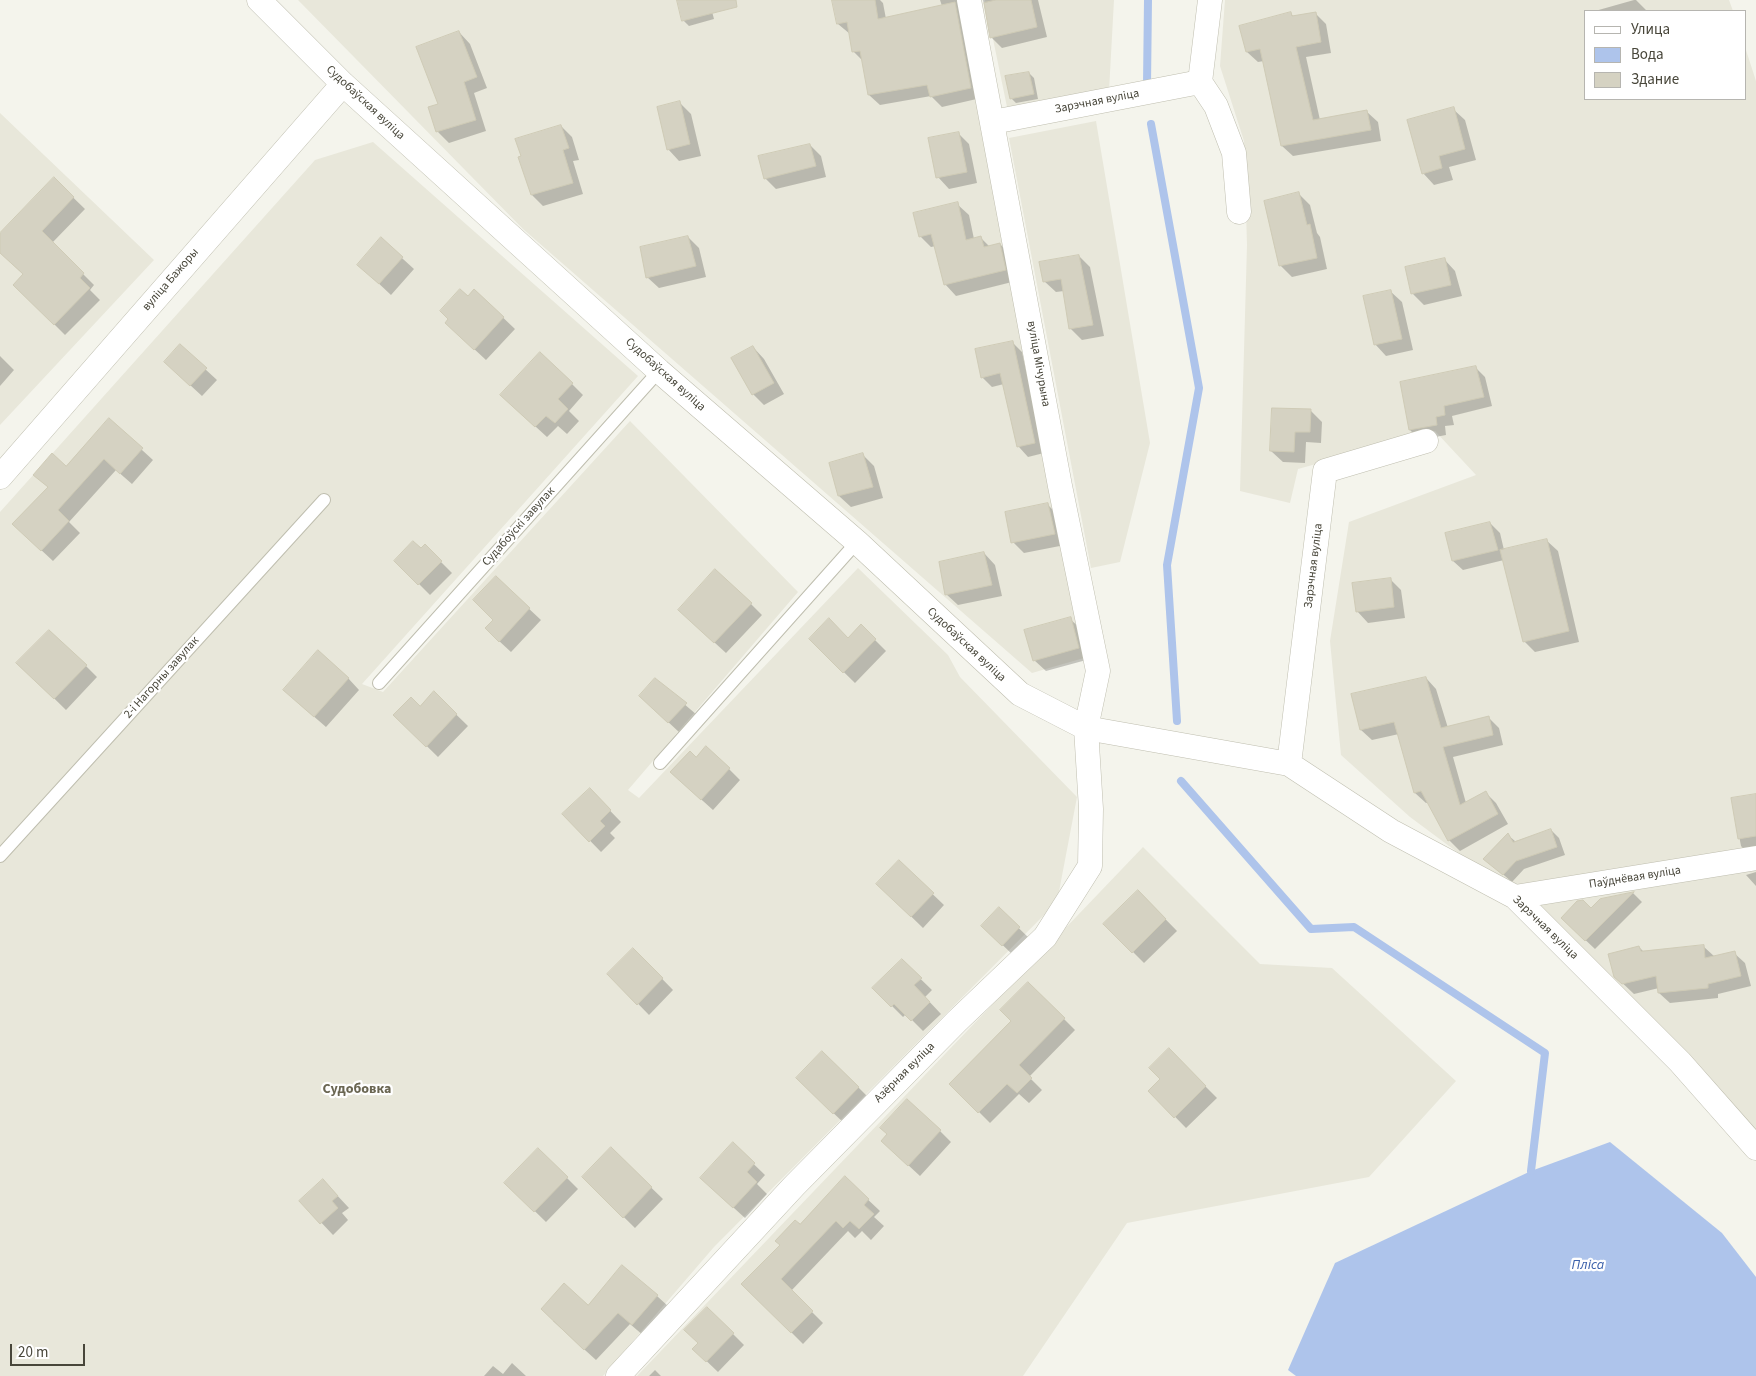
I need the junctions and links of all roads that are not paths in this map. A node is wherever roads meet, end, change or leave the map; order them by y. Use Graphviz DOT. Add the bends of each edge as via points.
graph roads {
  1 [pos="259,0"];
  2 [pos="969,0"];
  3 [pos="1210,0"];
  4 [pos="1200,82"];
  5 [pos="343,84"];
  6 [pos="993,122"];
  7 [pos="1239,212"];
  8 [pos="659,371"];
  9 [pos="1426,441"];
  10 [pos="4,465"];
  11 [pos="324,500"];
  12 [pos="857,542"];
  13 [pos="380,683"];
  14 [pos="1086,728"];
  15 [pos="660,763"];
  16 [pos="1289,764"];
  17 [pos="0,856"];
  18 [pos="1756,858"];
  19 [pos="1514,897"];
  20 [pos="1756,1148"];
  21 [pos="618,1376"];
  1 -- 5 [label="street, Судобаўская вуліца"];
  2 -- 6 [label="street, вуліца Мічурына"];
  3 -- 4 [label="street"];
  4 -- 6 [label="street, Зарэчная вуліца"];
  4 -- 7 [label="street" via="1216,106 1234,153"];
  5 -- 8 [label="street, Судобаўская вуліца"];
  5 -- 10 [label="street, вуліца Бажоры"];
  6 -- 14 [label="street, вуліца Мічурына" via="1060,486 1098,671"];
  8 -- 12 [label="street, Судобаўская вуліца"];
  8 -- 13 [label="lane, Судабоўскі завулак"];
  9 -- 16 [label="street, Зарэчная вуліца" via="1325,471"];
  11 -- 17 [label="lane, 2-і Нагорны завулак"];
  12 -- 14 [label="street, Судобаўская вуліца" via="1020,694"];
  12 -- 15 [label="lane"];
  14 -- 16 [label="street, Зарэчная вуліца"];
  14 -- 21 [label="street, Азёрная вуліца" via="1091,809 1090,866 1045,937 794,1186"];
  16 -- 19 [label="street, Зарэчная вуліца" via="1391,831"];
  18 -- 19 [label="street, Паўднёвая вуліца"];
  19 -- 20 [label="street, Зарэчная вуліца" via="1680,1062"];
}
